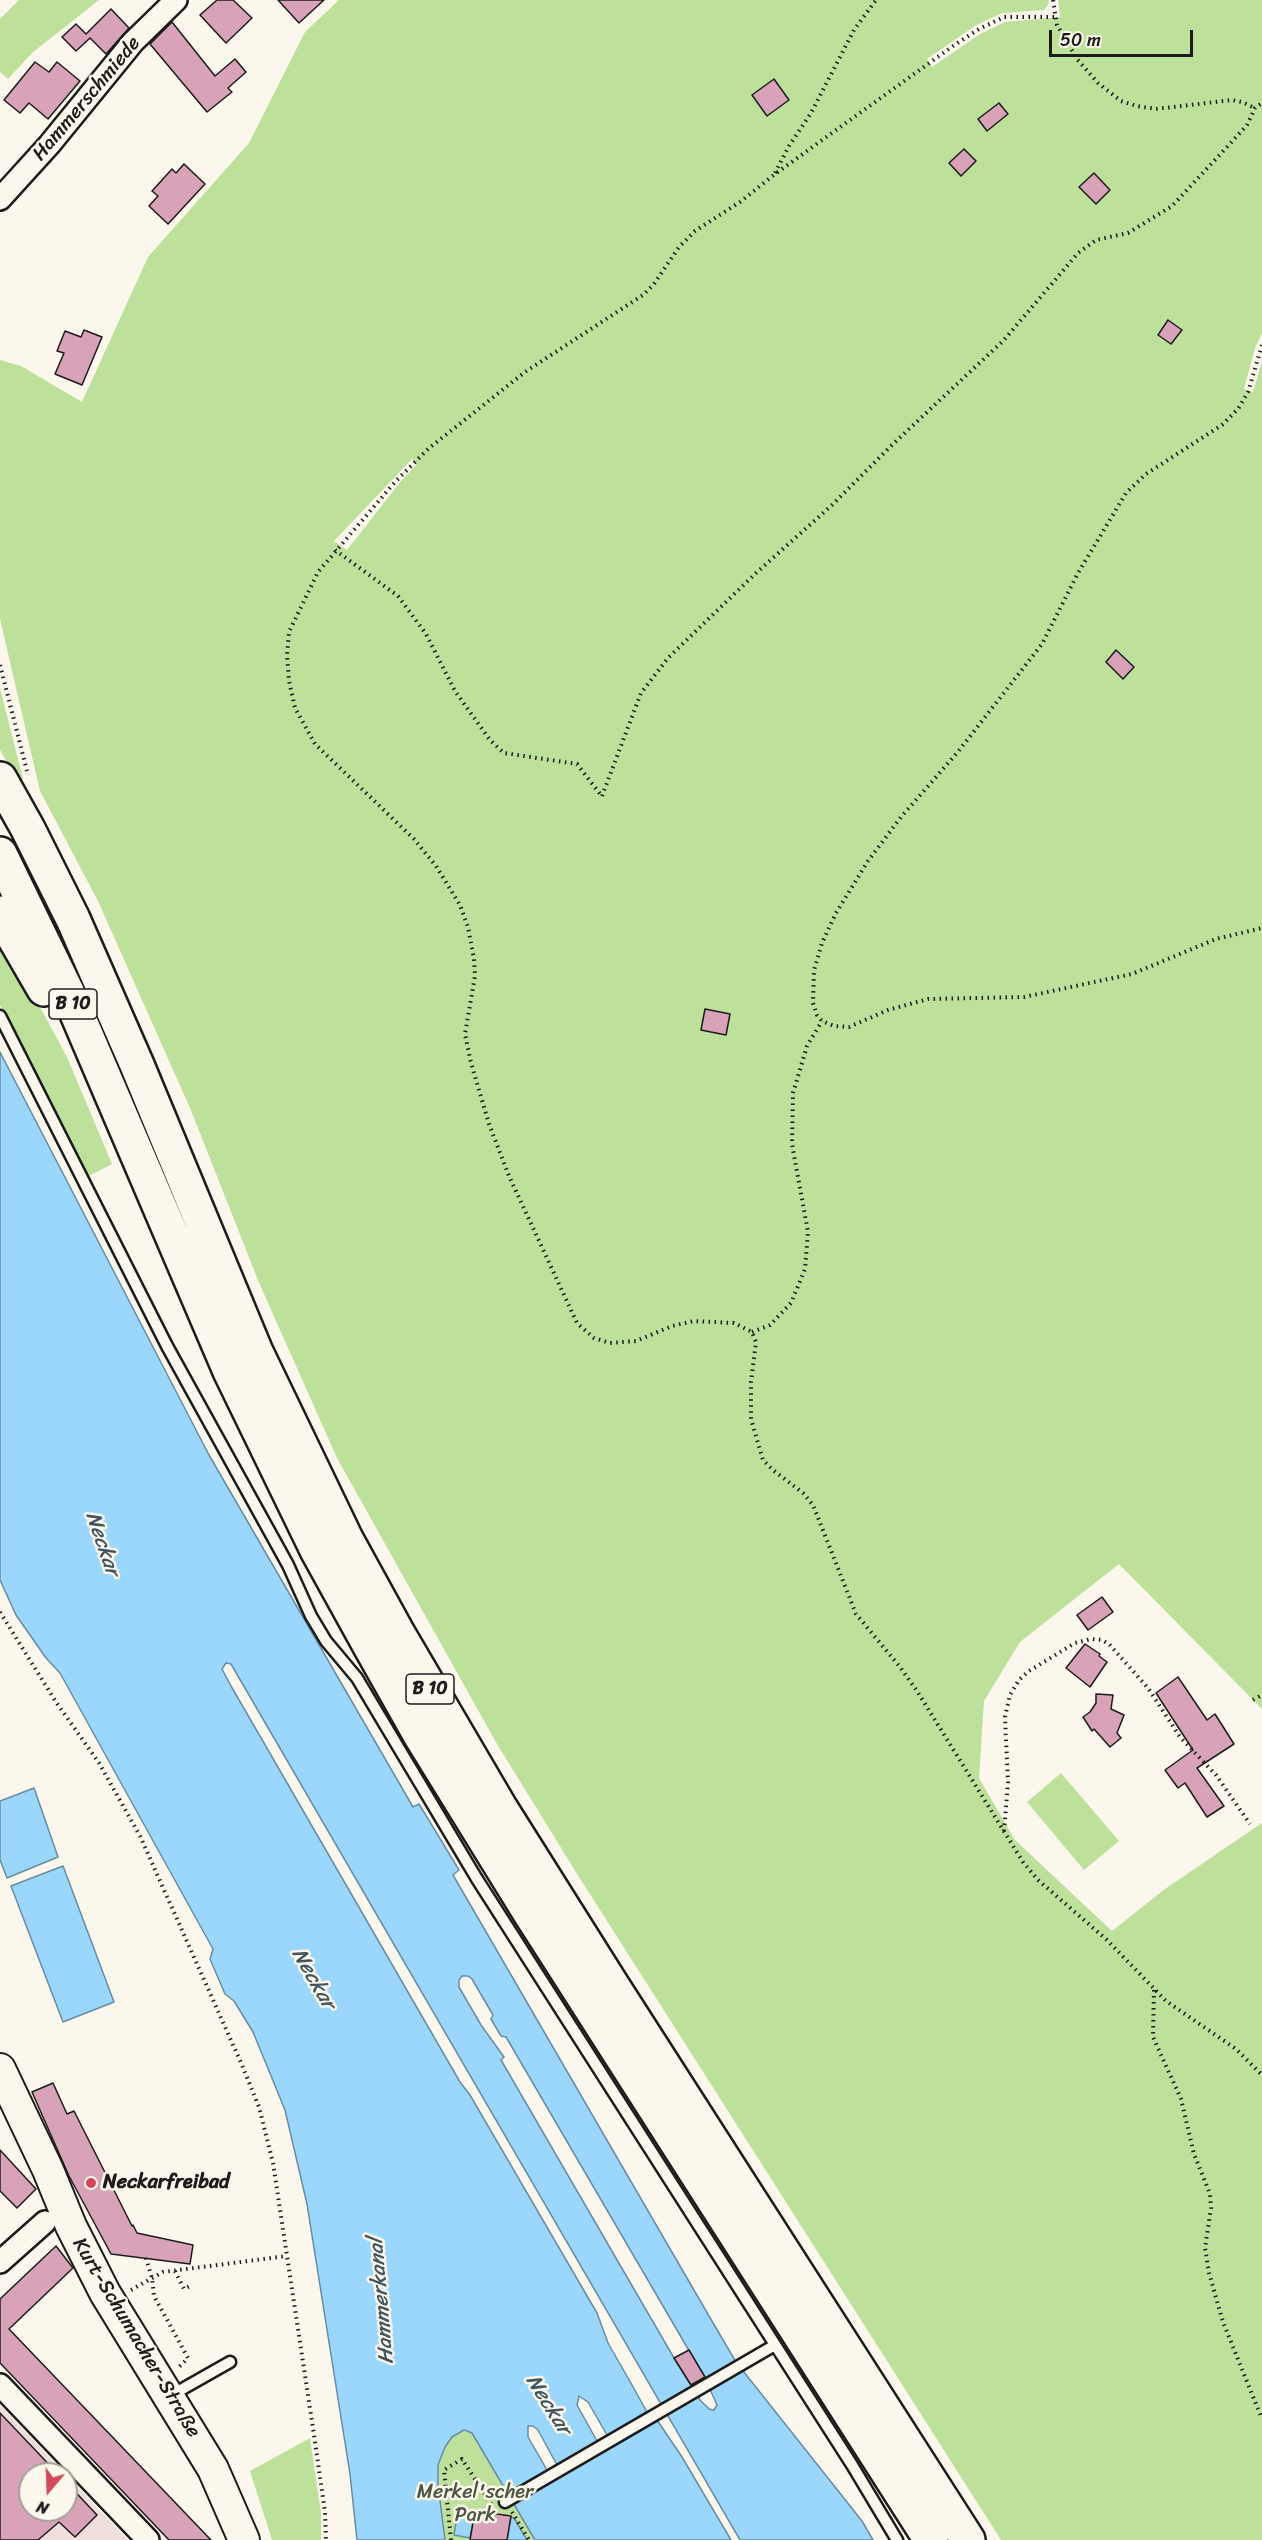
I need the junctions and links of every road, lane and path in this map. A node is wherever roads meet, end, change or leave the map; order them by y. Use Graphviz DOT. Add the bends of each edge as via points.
graph roads {
  1 [pos="176,0"];
  2 [pos="876,0"];
  3 [pos="1053,0"];
  4 [pos="1054,16"];
  5 [pos="1262,103"];
  6 [pos="1255,108"];
  7 [pos="775,174"];
  8 [pos="0,199"];
  9 [pos="1262,345"];
  10 [pos="335,550"];
  11 [pos="0,665"];
  12 [pos="0,779"];
  13 [pos="32,786"];
  14 [pos="0,854"];
  15 [pos="0,913"];
  16 [pos="1262,928"];
  17 [pos="0,1017"];
  18 [pos="822,1021"];
  19 [pos="139,1157"];
  20 [pos="752,1332"];
  21 [pos="0,1612"];
  22 [pos="1262,1695"];
  23 [pos="1253,1700"];
  24 [pos="1250,1824"];
  25 [pos="1004,1832"];
  26 [pos="1154,1989"];
  27 [pos="0,2069"];
  28 [pos="1262,2075"];
  29 [pos="45,2222"];
  30 [pos="287,2256"];
  31 [pos="146,2258"];
  32 [pos="0,2262"];
  33 [pos="175,2271"];
  34 [pos="152,2278"];
  35 [pos="190,2286"];
  36 [pos="125,2293"];
  37 [pos="775,2345"];
  38 [pos="230,2362"];
  39 [pos="178,2368"];
  40 [pos="0,2385"];
  41 [pos="169,2396"];
  42 [pos="1262,2420"];
  43 [pos="492,2506"];
  44 [pos="504,2506"];
  45 [pos="148,2540"];
  46 [pos="244,2540"];
  47 [pos="326,2540"];
  48 [pos="451,2540"];
  49 [pos="530,2540"];
  50 [pos="897,2540"];
  51 [pos="931,2540"];
  52 [pos="968,2540"];
  1 -- 8 [label="street, Hammerschmiede" via="133,42"];
  2 -- 7 [label="path" via="854,30"];
  3 -- 4 [label="path"];
  4 -- 6 [label="path" via="1084,68 1121,101 1156,110 1232,100"];
  4 -- 7 [label="path" via="1011,16 979,29"];
  5 -- 6 [label="path"];
  6 -- 10 [label="path" via="1242,130 1172,206 1128,233 1096,240 1077,253 1004,340 668,658 641,693 602,796 577,764 504,753 455,691 426,634 398,596"];
  7 -- 10 [label="path" via="684,240 643,295 525,372 428,449"];
  9 -- 18 [label="path" via="1248,392 1238,409 1222,425 1146,474 1126,493 1078,573 1042,644 868,861 832,919 816,962 813,1003"];
  10 -- 20 [label="path" via="318,572 289,632 287,655 292,699 315,744 414,839 441,872 460,906 474,958 475,976 465,1034 471,1064 509,1176 573,1316 589,1335 610,1343 636,1341 694,1321 734,1323"];
  11 -- 13 [label="path"];
  12 -- 52 [label="highway, B 10" via="73,919 256,1352 346,1539 396,1630 501,1809 604,1973"];
  14 -- 19 [label="highway, B 10" via="72,1002"];
  15 -- 19 [label="highway"];
  16 -- 18 [label="path" via="1216,939 1132,974 1033,996 928,999 849,1027"];
  17 -- 37 [label="lane" via="167,1346 288,1565 311,1617 357,1678 477,1879"];
  18 -- 20 [label="path" via="807,1046 793,1094 792,1144 808,1232 805,1269 791,1303 770,1325"];
  19 -- 51 [label="highway, B 10" via="230,1371 274,1463 397,1694 536,1923"];
  20 -- 25 [label="path" via="756,1342 751,1419 763,1460 813,1505 856,1614 917,1691"];
  21 -- 30 [label="path" via="120,1799 181,1926 259,2107 273,2163"];
  22 -- 23 [label="path"];
  24 -- 25 [label="path" via="1216,1775 1180,1737 1148,1688 1109,1644 1091,1639 1076,1643 1029,1671 1010,1695 1005,1718 1008,1789"];
  25 -- 26 [label="path" via="1038,1880 1107,1940"];
  26 -- 28 [label="path" via="1179,2012 1236,2049"];
  26 -- 42 [label="path" via="1153,2037 1181,2099 1194,2154 1210,2194 1205,2248 1209,2273 1223,2322"];
  27 -- 41 [label="street, Kurt-Schumacher-Straße" via="70,2226 105,2293"];
  29 -- 32 [label="street"];
  30 -- 33 [label="path"];
  30 -- 47 [label="path"];
  31 -- 34 [label="path"];
  33 -- 34 [label="path"];
  33 -- 35 [label="path" via="184,2289"];
  34 -- 36 [label="path"];
  34 -- 39 [label="path" via="154,2296 188,2358"];
  37 -- 44 [label="lane"];
  37 -- 50 [label="lane"];
  38 -- 41 [label="lane"];
  40 -- 45 [label="street"];
  41 -- 46 [label="street, Kurt-Schumacher-Straße" via="213,2469"];
  43 -- 48 [label="path" via="462,2458 444,2470"];
  44 -- 49 [label="path" via="513,2512"];
}
